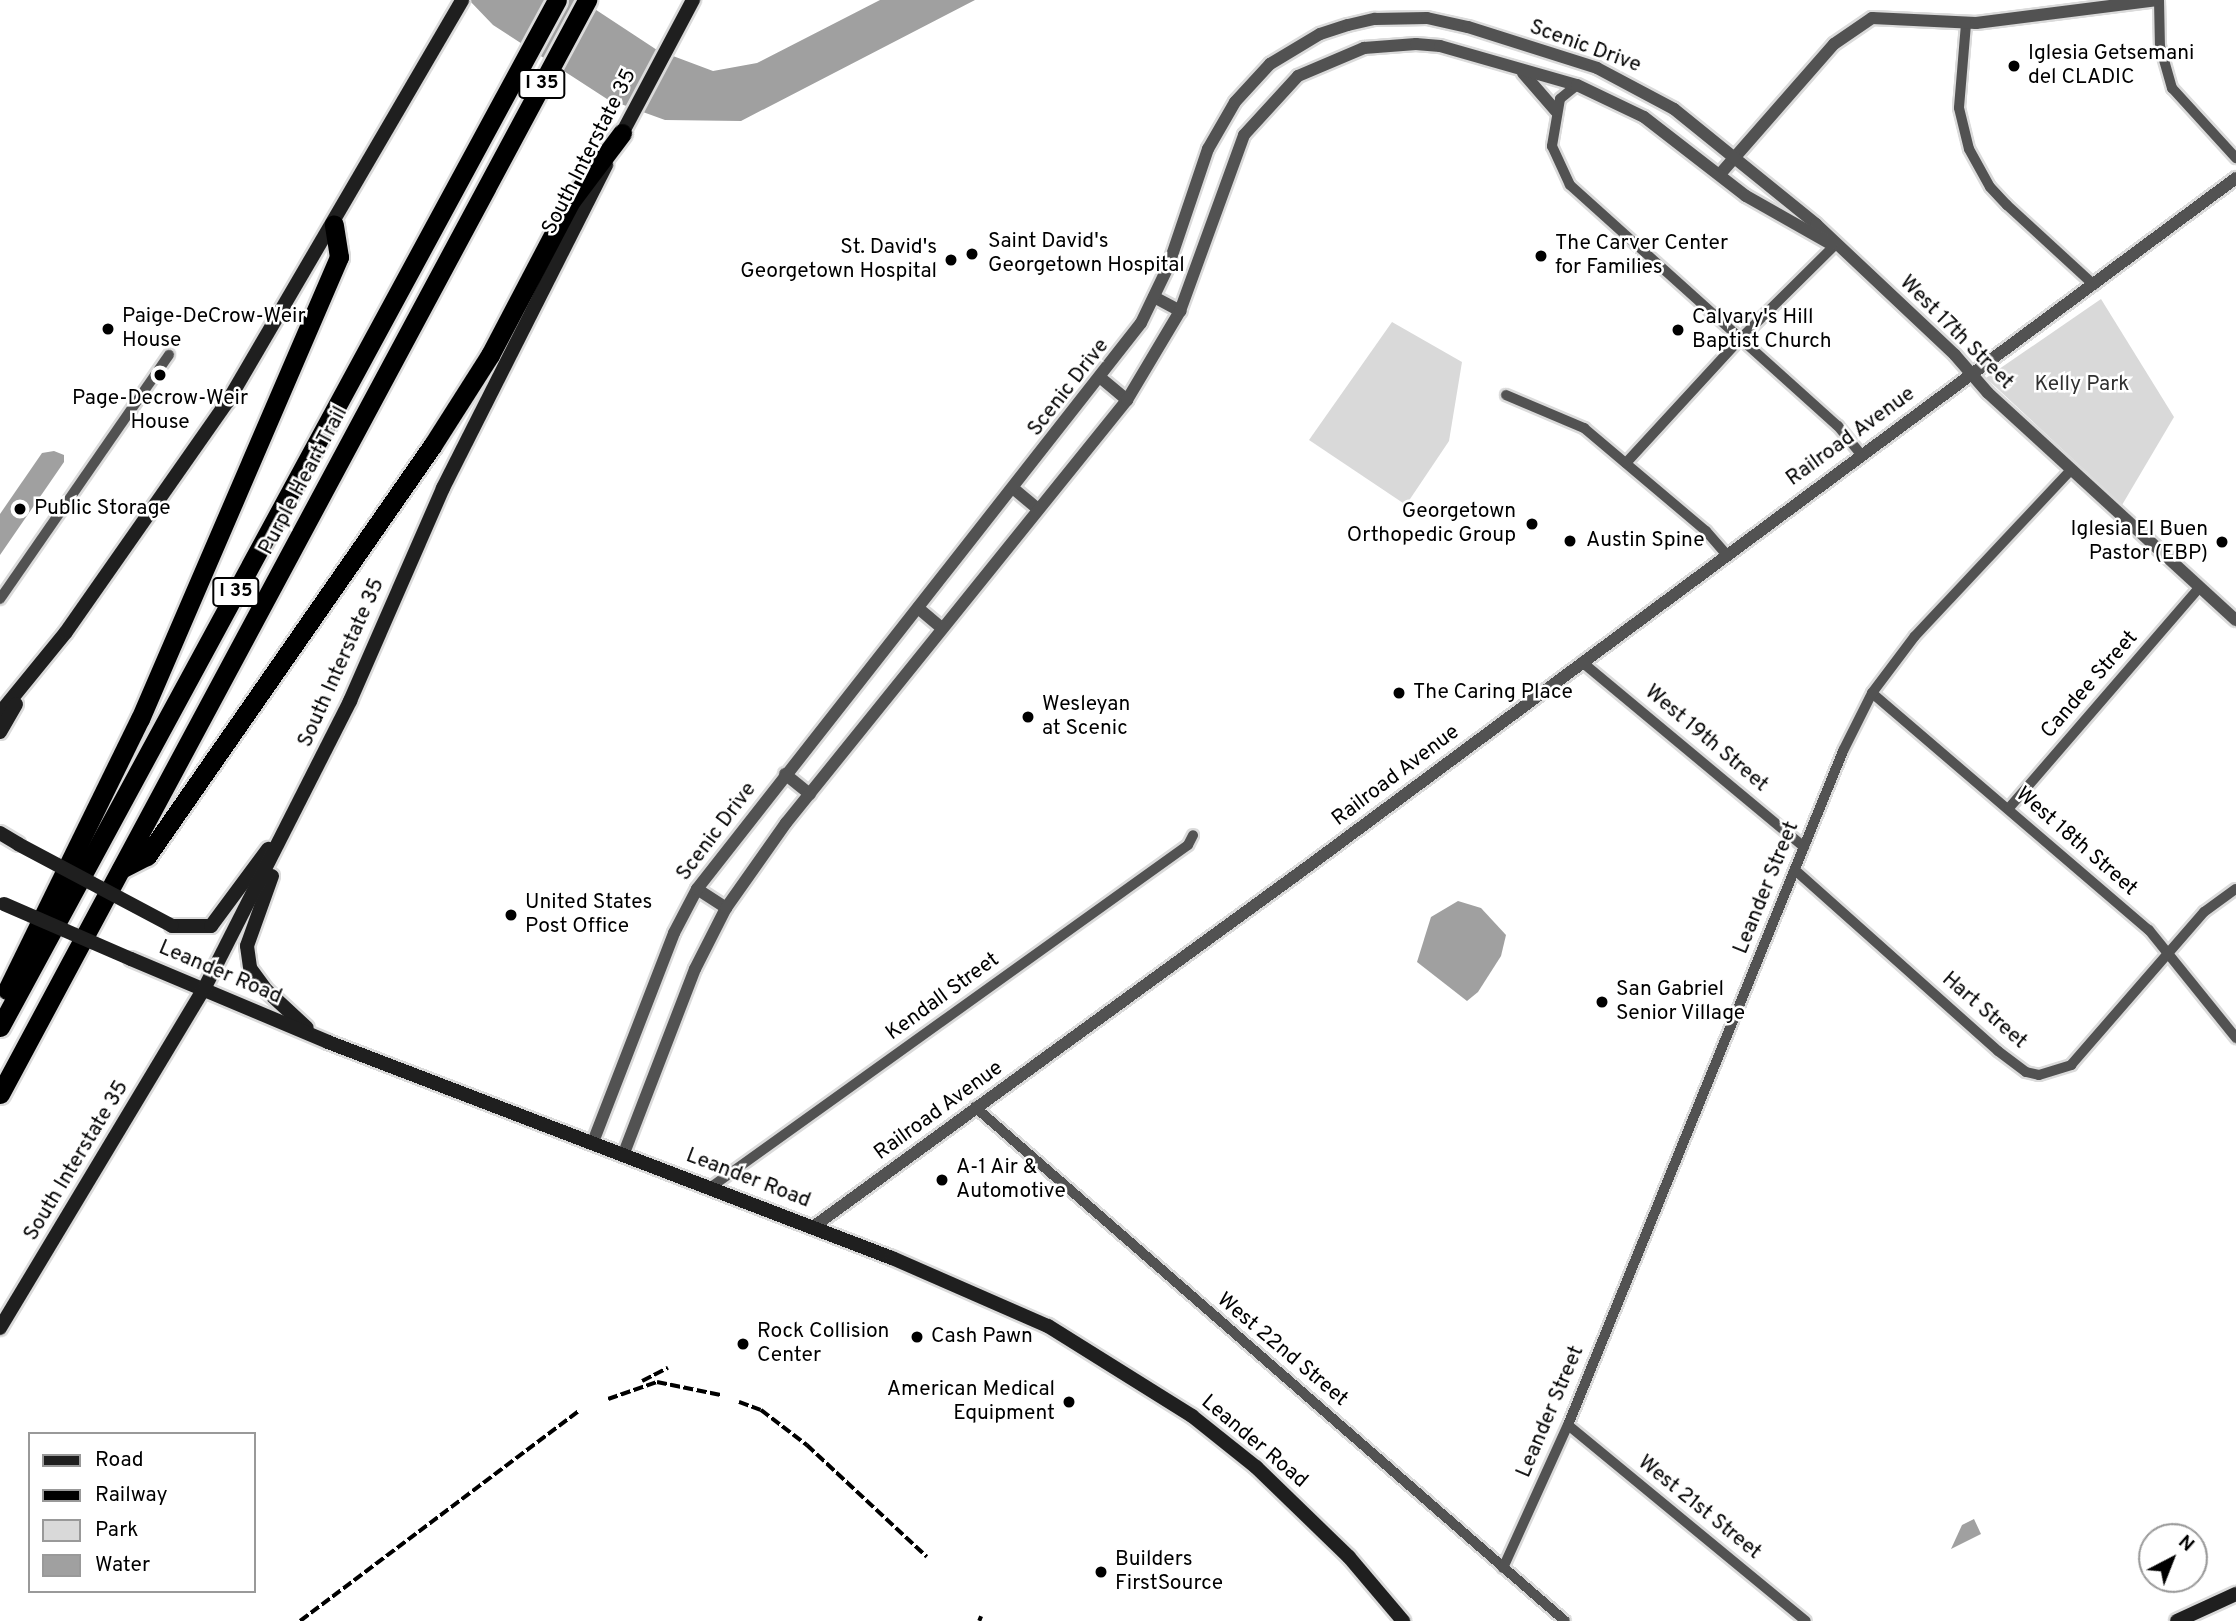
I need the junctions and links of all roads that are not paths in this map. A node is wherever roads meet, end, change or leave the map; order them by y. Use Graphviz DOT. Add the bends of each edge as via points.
graph roads {
  1 [pos="462,0"];
  2 [pos="557,0"];
  3 [pos="587,0"];
  4 [pos="693,0"];
  5 [pos="2158,0"];
  6 [pos="1966,24"];
  7 [pos="1511,65"];
  8 [pos="1577,85"];
  9 [pos="1556,111"];
  10 [pos="622,133"];
  11 [pos="1735,156"];
  12 [pos="2236,159"];
  13 [pos="1721,173"];
  14 [pos="2236,178"];
  15 [pos="334,224"];
  16 [pos="1834,246"];
  17 [pos="2094,285"];
  18 [pos="1154,296"];
  19 [pos="1180,311"];
  20 [pos="1739,340"];
  21 [pos="169,355"];
  22 [pos="1970,373"];
  23 [pos="1102,379"];
  24 [pos="1506,395"];
  25 [pos="1127,400"];
  26 [pos="1860,453"];
  27 [pos="1626,463"];
  28 [pos="2071,470"];
  29 [pos="1014,489"];
  30 [pos="1037,508"];
  31 [pos="1726,554"];
  32 [pos="2200,587"];
  33 [pos="0,599"];
  34 [pos="918,608"];
  35 [pos="2236,620"];
  36 [pos="943,628"];
  37 [pos="1582,662"];
  38 [pos="37,666"];
  39 [pos="1872,693"];
  40 [pos="0,713"];
  41 [pos="0,732"];
  42 [pos="785,774"];
  43 [pos="810,794"];
  44 [pos="2009,808"];
  45 [pos="297,809"];
  46 [pos="0,833"];
  47 [pos="1193,835"];
  48 [pos="1804,847"];
  49 [pos="120,870"];
  50 [pos="1796,870"];
  51 [pos="697,889"];
  52 [pos="2236,889"];
  53 [pos="2,903"];
  54 [pos="726,908"];
  55 [pos="2168,952"];
  56 [pos="205,987"];
  57 [pos="0,1007"];
  58 [pos="0,1027"];
  59 [pos="318,1038"];
  60 [pos="2236,1038"];
  61 [pos="0,1094"];
  62 [pos="975,1107"];
  63 [pos="593,1142"];
  64 [pos="624,1153"];
  65 [pos="711,1187"];
  66 [pos="813,1227"];
  67 [pos="0,1328"];
  68 [pos="1567,1425"];
  69 [pos="1503,1568"];
  70 [pos="2236,1594"];
  71 [pos="1403,1621"];
  72 [pos="1565,1621"];
  73 [pos="1806,1621"];
  74 [pos="2178,1621"];
  1 -- 15 [label="main road"];
  2 -- 58 [label="highway, Purple Heart Trail / I 35"];
  3 -- 49 [label="highway, Purple Heart Trail / I 35"];
  4 -- 10 [label="main road, South Interstate 35"];
  5 -- 6 [label="street"];
  5 -- 12 [label="street" via="2160,46 2172,88"];
  6 -- 11 [label="street" via="1886,17 1858,24 1834,44"];
  6 -- 17 [label="street" via="1959,108 1973,159 2007,205"];
  7 -- 8 [label="street, Scenic Drive"];
  7 -- 9 [label="street" via="1533,80"];
  7 -- 19 [label="street, Scenic Drive" via="1440,46 1387,45 1344,54 1298,76 1244,135"];
  8 -- 9 [label="street" via="1560,99"];
  8 -- 13 [label="street, Scenic Drive" via="1644,117"];
  9 -- 20 [label="street" via="1552,146 1570,185"];
  10 -- 45 [label="main road, South Interstate 35" via="443,488 350,701"];
  10 -- 49 [label="highway" via="571,201 491,355 432,446 147,856"];
  11 -- 13 [label="street"];
  11 -- 16 [label="street, West 17th Street" via="1816,224"];
  11 -- 18 [label="street, Scenic Drive" via="1645,90 1597,68 1427,18 1375,19 1348,25 1320,34 1270,64 1235,102 1208,149"];
  13 -- 16 [label="street, West 17th Street" via="1746,196"];
  14 -- 17 [label="street, Railroad Avenue"];
  15 -- 38 [label="main road" via="228,401 66,632"];
  15 -- 57 [label="highway" via="340,257 140,719"];
  16 -- 20 [label="street"];
  16 -- 22 [label="street, West 17th Street"];
  17 -- 22 [label="street, Railroad Avenue"];
  18 -- 19 [label="street"];
  18 -- 23 [label="street, Scenic Drive"];
  19 -- 25 [label="street, Scenic Drive"];
  20 -- 26 [label="street" via="1838,426"];
  20 -- 27 [label="street"];
  21 -- 33 [label="street"];
  22 -- 26 [label="street, Railroad Avenue"];
  22 -- 28 [label="street, West 17th Street"];
  23 -- 25 [label="street"];
  23 -- 29 [label="street, Scenic Drive"];
  24 -- 27 [label="street" via="1584,428"];
  25 -- 30 [label="street, Scenic Drive"];
  26 -- 31 [label="street, Railroad Avenue"];
  27 -- 31 [label="street" via="1706,531"];
  28 -- 32 [label="street, West 17th Street"];
  28 -- 39 [label="street, Leander Street" via="1915,636"];
  29 -- 30 [label="street"];
  29 -- 34 [label="street, Scenic Drive"];
  30 -- 36 [label="street, Scenic Drive"];
  31 -- 37 [label="street, Railroad Avenue"];
  32 -- 35 [label="street, West 17th Street"];
  32 -- 44 [label="street, Candee Street"];
  34 -- 36 [label="street"];
  34 -- 42 [label="street, Scenic Drive"];
  36 -- 43 [label="street, Scenic Drive"];
  37 -- 48 [label="street, West 19th Street"];
  37 -- 62 [label="street, Railroad Avenue"];
  38 -- 40 [label="main road"];
  38 -- 41 [label="main road"];
  39 -- 44 [label="street, West 18th Street"];
  39 -- 48 [label="street, Leander Street"];
  42 -- 43 [label="street"];
  42 -- 51 [label="street, Scenic Drive"];
  43 -- 54 [label="street, Scenic Drive"];
  44 -- 55 [label="street, West 18th Street"];
  45 -- 46 [label="main road, bridge" via="211,926 173,926"];
  45 -- 56 [label="main road, South Interstate 35"];
  45 -- 59 [label="main road" via="247,946 250,968 267,991"];
  47 -- 65 [label="street, Kendall Street" via="1188,845"];
  48 -- 50 [label="street, Leander Street"];
  49 -- 61 [label="highway, Purple Heart Trail / I 35"];
  50 -- 55 [label="street, Hart Street" via="1997,1051 2026,1072 2039,1075 2071,1065"];
  50 -- 68 [label="street, Leander Street"];
  51 -- 54 [label="street"];
  51 -- 63 [label="street, Scenic Drive" via="674,933"];
  52 -- 55 [label="street, Hart Street" via="2204,912"];
  53 -- 56 [label="main road, Leander Road, bridge"];
  54 -- 64 [label="street, Scenic Drive" via="695,969"];
  55 -- 60 [label="street, West 18th Street"];
  56 -- 59 [label="main road, Leander Road"];
  56 -- 67 [label="main road, South Interstate 35"];
  59 -- 63 [label="main road, Leander Road"];
  62 -- 66 [label="street, Railroad Avenue"];
  62 -- 69 [label="street, West 22nd Street"];
  63 -- 64 [label="main road, Leander Road"];
  64 -- 65 [label="main road, Leander Road"];
  65 -- 66 [label="main road, Leander Road"];
  66 -- 71 [label="main road, Leander Road" via="980,1294 1058,1332 1138,1380 1256,1467 1349,1557"];
  68 -- 69 [label="street, Leander Street"];
  68 -- 73 [label="street, West 21st Street"];
  69 -- 72 [label="street, West 22nd Street"];
  70 -- 74 [label="main road"];
}
